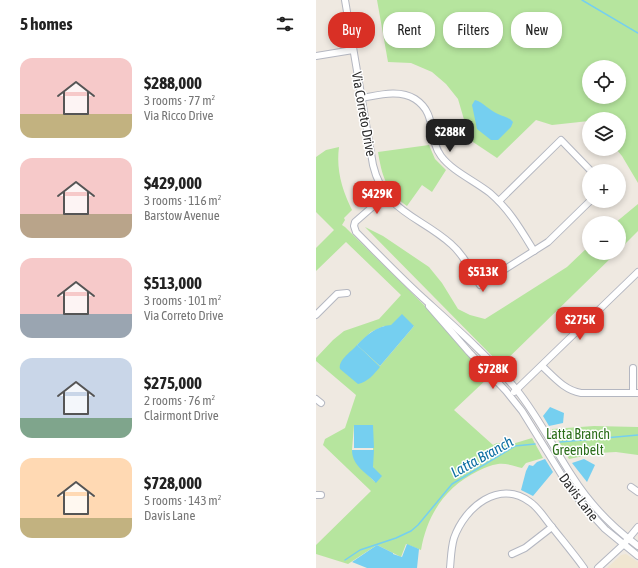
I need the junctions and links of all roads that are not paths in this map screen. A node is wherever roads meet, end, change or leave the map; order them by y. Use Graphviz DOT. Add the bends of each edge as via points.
graph roads {
  1 [pos="345,0"];
  2 [pos="353,50"];
  3 [pos="316,56"];
  4 [pos="362,98"];
  5 [pos="584,164"];
  6 [pos="386,195"];
  7 [pos="499,201"];
  8 [pos="583,208"];
  9 [pos="534,251"];
  10 [pos="637,275"];
  11 [pos="347,293"];
  12 [pos="423,298"];
  13 [pos="316,314"];
  14 [pos="542,366"];
  15 [pos="633,368"];
  16 [pos="517,390"];
  17 [pos="635,393"];
  18 [pos="509,394"];
  19 [pos="631,487"];
  20 [pos="638,492"];
  21 [pos="552,527"];
  22 [pos="638,527"];
  23 [pos="628,539"];
  24 [pos="623,545"];
  25 [pos="638,546"];
  26 [pos="512,554"];
  27 [pos="638,556"];
  28 [pos="450,568"];
  29 [pos="584,568"];
  30 [pos="598,568"];
  1 -- 2 [label="street, Via Correto Drive"];
  2 -- 3 [label="street"];
  2 -- 4 [label="street, Via Correto Drive"];
  4 -- 6 [label="street, Via Correto Drive" via="375,173"];
  4 -- 7 [label="street" via="395,93 416,100 424,107 430,118 436,145 442,158"];
  5 -- 7 [label="street" via="561,140"];
  6 -- 9 [label="street, Via Correto Drive" via="398,207 454,247 480,285"];
  6 -- 12 [label="street, Davis Lane" via="356,221 356,232"];
  7 -- 9 [label="street" via="512,216"];
  8 -- 9 [label="street, Via Correto Drive" via="552,239"];
  10 -- 14 [label="street"];
  11 -- 13 [label="street" via="334,297"];
  12 -- 16 [label="street, Davis Lane"];
  12 -- 18 [label="street, Davis Lane"];
  14 -- 16 [label="street"];
  14 -- 17 [label="street" via="565,387 575,392"];
  15 -- 17 [label="street"];
  16 -- 18 [label="street"];
  16 -- 23 [label="street, Davis Lane" via="584,493 603,516"];
  18 -- 24 [label="street, Davis Lane" via="578,499"];
  19 -- 20 [label="street"];
  21 -- 26 [label="street" via="525,548"];
  21 -- 28 [label="street" via="534,504 524,498 505,494 490,497 474,507 459,526 452,548"];
  21 -- 29 [label="street"];
  22 -- 23 [label="street"];
  23 -- 24 [label="street"];
  23 -- 25 [label="street, Davis Lane"];
  24 -- 27 [label="street, Davis Lane"];
  24 -- 30 [label="street"];
}
